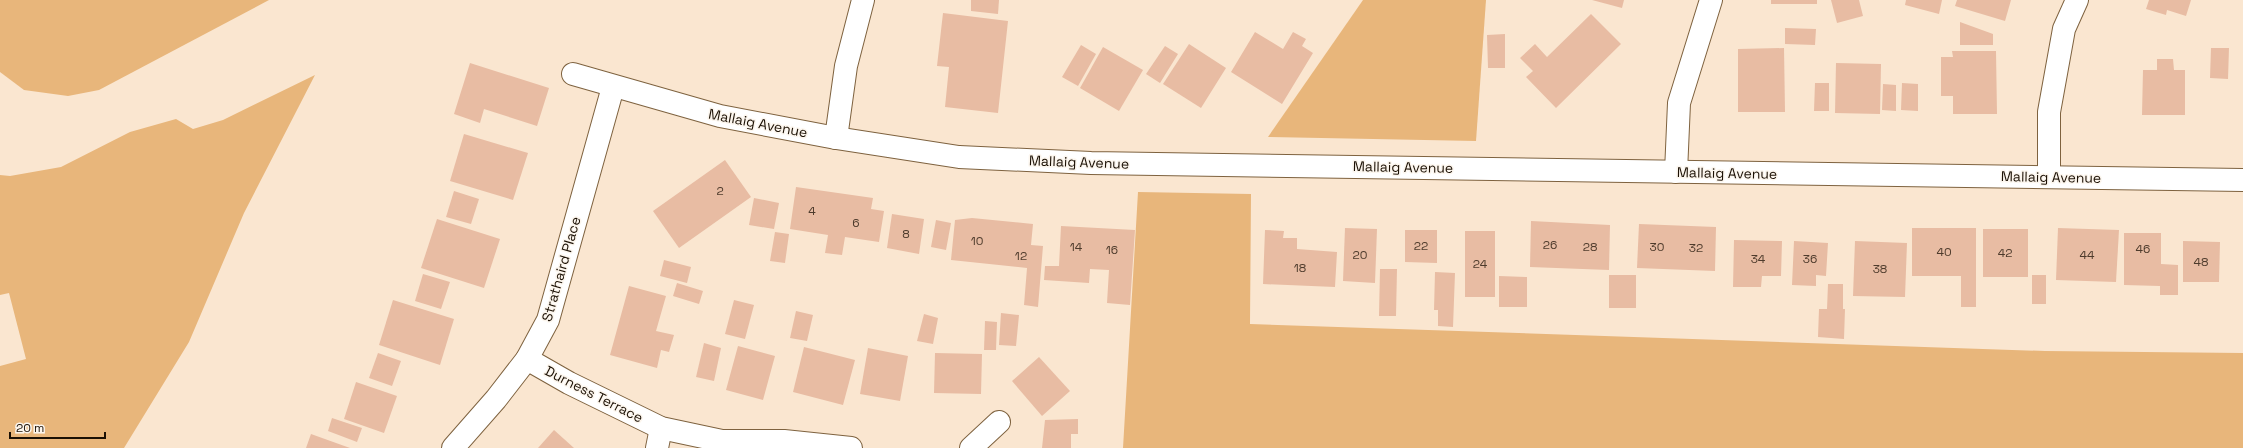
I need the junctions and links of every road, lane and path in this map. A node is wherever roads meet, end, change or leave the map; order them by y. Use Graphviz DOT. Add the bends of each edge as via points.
graph roads {
  1 [pos="863,0"];
  2 [pos="1711,0"];
  3 [pos="2077,0"];
  4 [pos="573,74"];
  5 [pos="614,86"];
  6 [pos="836,138"];
  7 [pos="1676,172"];
  8 [pos="2049,176"];
  9 [pos="2243,180"];
  10 [pos="527,359"];
  11 [pos="999,422"];
  12 [pos="659,438"];
  13 [pos="453,448"];
  14 [pos="851,448"];
  15 [pos="971,448"];
  1 -- 6 [label="street" via="846,66"];
  2 -- 7 [label="street" via="1679,103"];
  3 -- 8 [label="street" via="2064,29 2049,112"];
  4 -- 5 [label="street, Mallaig Avenue"];
  5 -- 6 [label="street, Mallaig Avenue" via="720,116"];
  5 -- 10 [label="street, Strathaird Place" via="548,320"];
  6 -- 7 [label="street, Mallaig Avenue" via="959,157 1091,163"];
  7 -- 8 [label="street, Mallaig Avenue"];
  8 -- 9 [label="street, Mallaig Avenue"];
  10 -- 12 [label="street, Durness Terrace"];
  10 -- 13 [label="street, Strathaird Place"];
  11 -- 15 [label="street"];
  12 -- 14 [label="street, Durness Terrace" via="784,441"];
}
